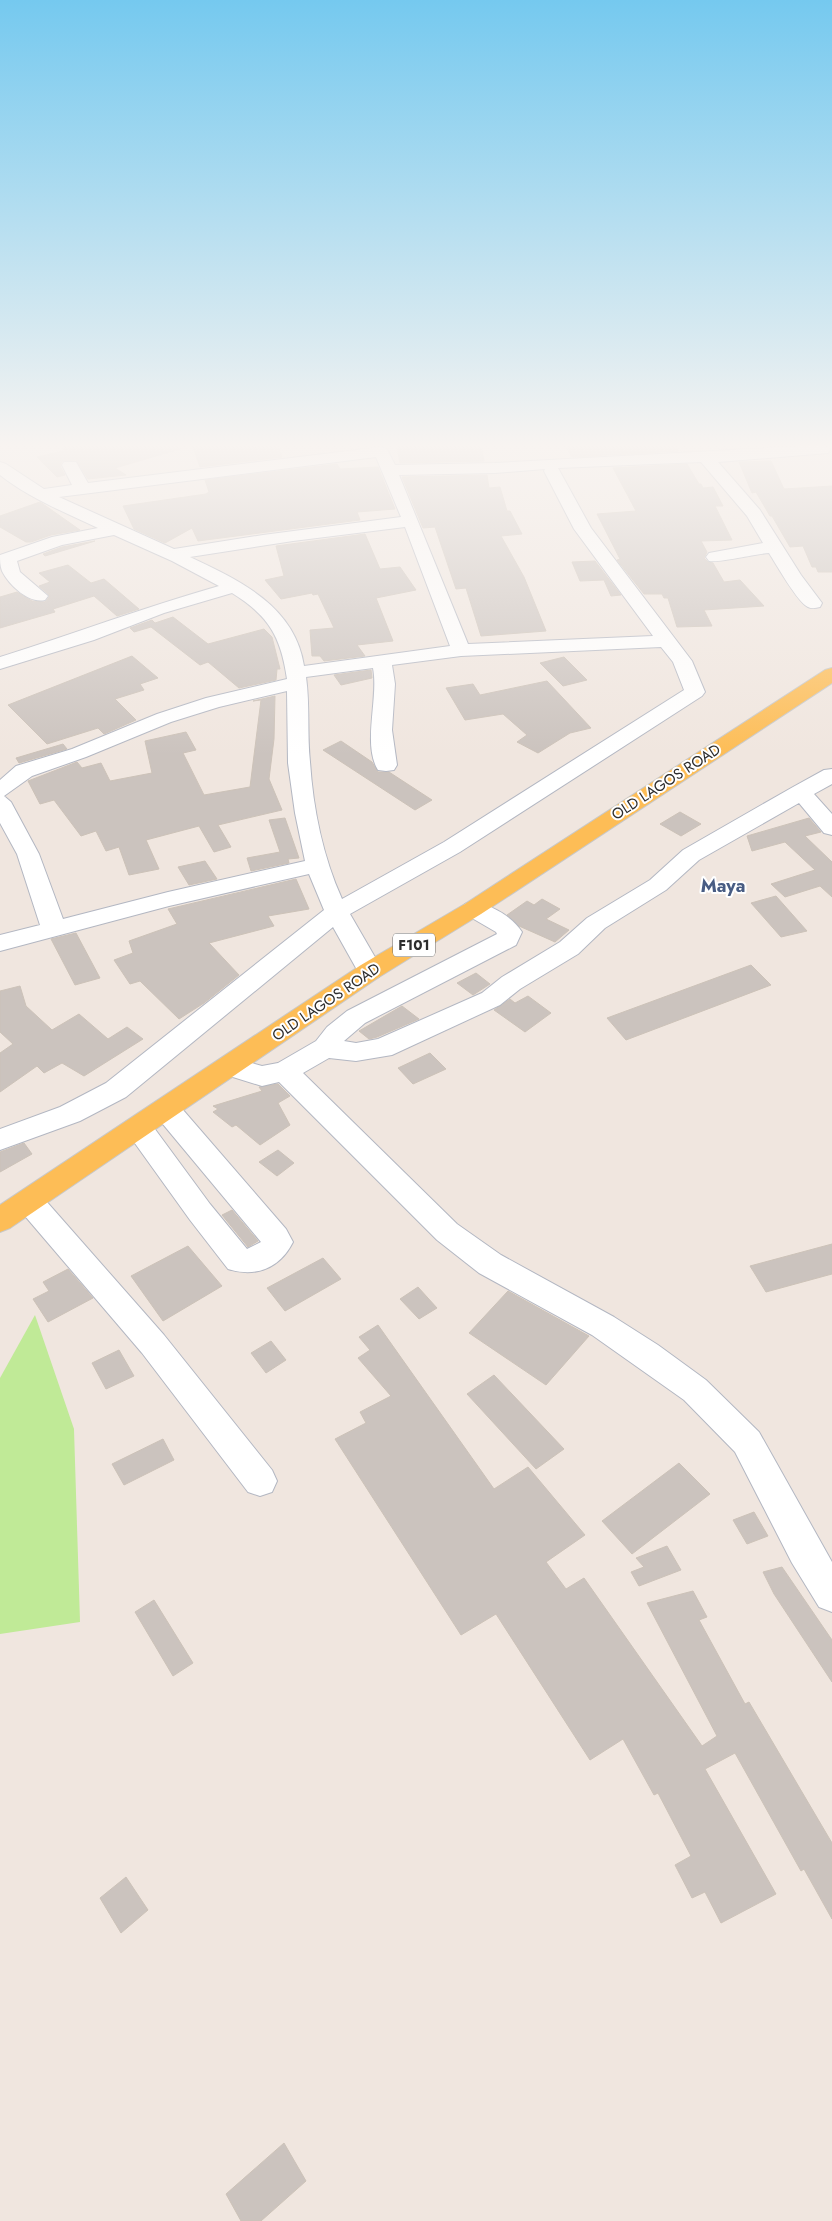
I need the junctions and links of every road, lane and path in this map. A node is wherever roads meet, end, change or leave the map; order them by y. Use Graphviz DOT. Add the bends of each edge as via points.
graph roads {
  1 [pos="774,547"];
  2 [pos="39,548"];
  3 [pos="160,548"];
  4 [pos="216,548"];
  5 [pos="421,548"];
  6 [pos="596,548"];
  7 [pos="768,548"];
  8 [pos="175,554"];
  9 [pos="715,557"];
  10 [pos="4,560"];
  11 [pos="234,587"];
  12 [pos="39,596"];
  13 [pos="813,603"];
  14 [pos="668,641"];
  15 [pos="461,650"];
  16 [pos="381,661"];
  17 [pos="0,663"];
  18 [pos="832,674"];
  19 [pos="296,678"];
  20 [pos="386,764"];
  21 [pos="832,774"];
  22 [pos="0,790"];
  23 [pos="801,792"];
  24 [pos="0,802"];
  25 [pos="832,828"];
  26 [pos="318,865"];
  27 [pos="473,909"];
  28 [pos="336,912"];
  29 [pos="54,929"];
  30 [pos="0,943"];
  31 [pos="473,958"];
  32 [pos="370,971"];
  33 [pos="511,983"];
  34 [pos="325,1048"];
  35 [pos="229,1066"];
  36 [pos="285,1071"];
  37 [pos="167,1110"];
  38 [pos="139,1128"];
  39 [pos="0,1140"];
  40 [pos="237,1191"];
  41 [pos="29,1201"];
  42 [pos="200,1212"];
  43 [pos="0,1220"];
  44 [pos="260,1481"];
  45 [pos="832,1595"];
  1 -- 13 [label="street"];
  2 -- 10 [label="street"];
  3 -- 8 [label="street"];
  4 -- 8 [label="street"];
  5 -- 15 [label="street"];
  6 -- 14 [label="street"];
  7 -- 9 [label="street"];
  8 -- 11 [label="street"];
  10 -- 12 [label="street" via="12,574"];
  11 -- 17 [label="street"];
  11 -- 19 [label="street" via="266,609 283,629 290,644"];
  14 -- 15 [label="street"];
  14 -- 28 [label="street" via="682,661 695,692 452,847"];
  15 -- 16 [label="street"];
  16 -- 19 [label="street"];
  16 -- 20 [label="street" via="387,691 381,730"];
  18 -- 27 [label="main road, OLD LAGOS ROAD / F101"];
  19 -- 22 [label="street" via="164,718 79,753 24,771"];
  19 -- 26 [label="street" via="304,806"];
  21 -- 23 [label="street"];
  23 -- 25 [label="street"];
  23 -- 33 [label="street" via="691,855 658,885 596,923 569,948"];
  24 -- 29 [label="street" via="28,854"];
  26 -- 28 [label="street"];
  26 -- 29 [label="street" via="168,898"];
  27 -- 31 [label="street" via="510,932 507,939"];
  27 -- 32 [label="main road, OLD LAGOS ROAD / F101"];
  28 -- 32 [label="street"];
  28 -- 39 [label="street" via="116,1090 70,1114"];
  29 -- 30 [label="street"];
  31 -- 33 [label="street"];
  31 -- 34 [label="street" via="415,984 356,1017 336,1033"];
  32 -- 35 [label="main road, OLD LAGOS ROAD / F101"];
  33 -- 34 [label="street" via="491,999 383,1048 356,1052"];
  34 -- 36 [label="street"];
  35 -- 36 [label="street" via="262,1076"];
  35 -- 37 [label="main road, OLD LAGOS ROAD / F101"];
  36 -- 45 [label="street" via="447,1232 490,1264 603,1326 695,1390 748,1442"];
  37 -- 38 [label="main road, OLD LAGOS ROAD / F101"];
  37 -- 40 [label="street"];
  38 -- 41 [label="main road, OLD LAGOS ROAD / F101"];
  38 -- 42 [label="street"];
  40 -- 42 [label="street"];
  40 -- 42 [label="street" via="276,1237 278,1242 273,1250 255,1260 238,1260"];
  41 -- 43 [label="main road, OLD LAGOS ROAD / F101"];
  41 -- 44 [label="street" via="153,1344"];
}
